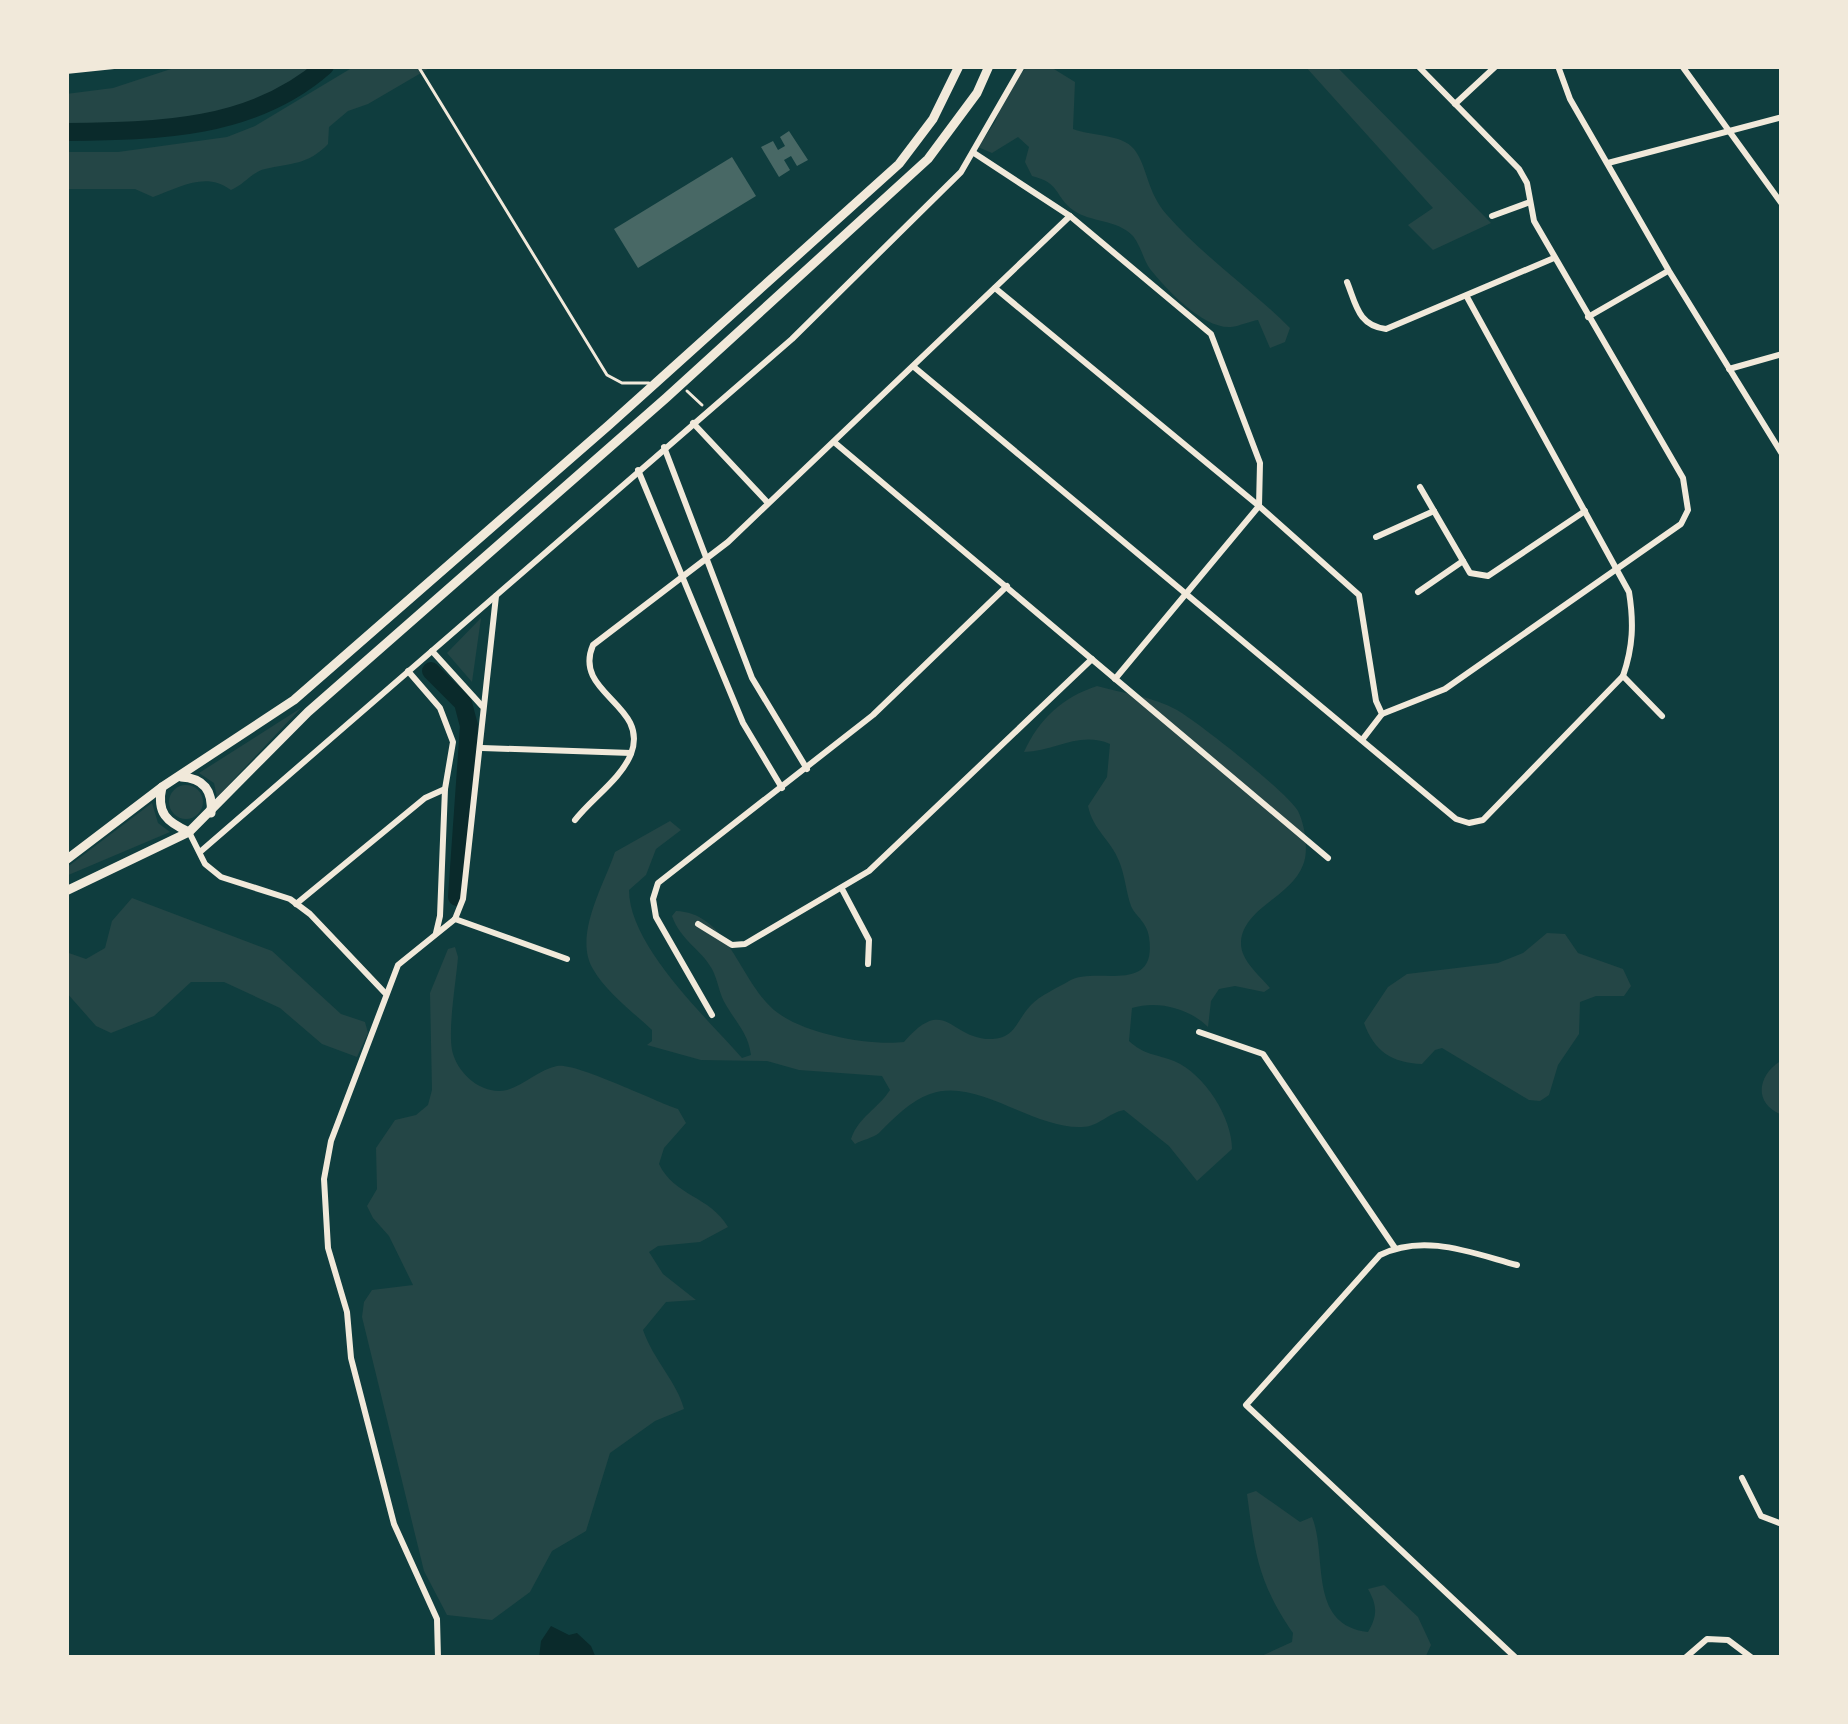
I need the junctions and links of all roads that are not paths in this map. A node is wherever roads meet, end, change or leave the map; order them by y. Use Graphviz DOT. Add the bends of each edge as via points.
graph roads {
  1 [pos="114,66"];
  2 [pos="418,66"];
  3 [pos="959,66"];
  4 [pos="993,66"];
  5 [pos="1021,66"];
  6 [pos="1418,66"];
  7 [pos="1496,66"];
  8 [pos="1558,66"];
  9 [pos="1682,66"];
  10 [pos="66,71"];
  11 [pos="1455,104"];
  12 [pos="1782,117"];
  13 [pos="1730,131"];
  14 [pos="974,153"];
  15 [pos="1608,164"];
  16 [pos="1530,202"];
  17 [pos="1782,204"];
  18 [pos="1070,216"];
  19 [pos="1492,216"];
  20 [pos="1554,258"];
  21 [pos="1669,271"];
  22 [pos="1347,282"];
  23 [pos="995,288"];
  24 [pos="1467,297"];
  25 [pos="1588,317"];
  26 [pos="1782,354"];
  27 [pos="914,367"];
  28 [pos="1729,369"];
  29 [pos="658,381"];
  30 [pos="693,423"];
  31 [pos="835,442"];
  32 [pos="664,447"];
  33 [pos="1782,453"];
  34 [pos="638,470"];
  35 [pos="1420,488"];
  36 [pos="769,503"];
  37 [pos="1259,506"];
  38 [pos="1434,511"];
  39 [pos="1585,511"];
  40 [pos="1376,536"];
  41 [pos="704,560"];
  42 [pos="1463,561"];
  43 [pos="1616,568"];
  44 [pos="683,574"];
  45 [pos="1007,586"];
  46 [pos="496,592"];
  47 [pos="1418,592"];
  48 [pos="1186,594"];
  49 [pos="432,651"];
  50 [pos="1091,659"];
  51 [pos="408,671"];
  52 [pos="1623,676"];
  53 [pos="1115,679"];
  54 [pos="482,706"];
  55 [pos="1382,714"];
  56 [pos="1662,716"];
  57 [pos="1362,740"];
  58 [pos="482,748"];
  59 [pos="631,753"];
  60 [pos="807,770"];
  61 [pos="175,778"];
  62 [pos="162,787"];
  63 [pos="782,788"];
  64 [pos="446,789"];
  65 [pos="211,813"];
  66 [pos="575,820"];
  67 [pos="189,832"];
  68 [pos="200,852"];
  69 [pos="1328,858"];
  70 [pos="66,860"];
  71 [pos="842,889"];
  72 [pos="66,891"];
  73 [pos="296,904"];
  74 [pos="440,916"];
  75 [pos="455,919"];
  76 [pos="698,924"];
  77 [pos="436,933"];
  78 [pos="567,959"];
  79 [pos="868,964"];
  80 [pos="385,993"];
  81 [pos="712,1015"];
  82 [pos="1199,1032"];
  83 [pos="1395,1248"];
  84 [pos="1517,1265"];
  85 [pos="1742,1478"];
  86 [pos="1782,1524"];
  87 [pos="438,1658"];
  88 [pos="1516,1658"];
  89 [pos="1685,1658"];
  90 [pos="1751,1658"];
  1 -- 10 [label="street"];
  2 -- 29 [label="lane" via="607,375 638,386"];
  3 -- 29 [label="main road" via="898,164"];
  4 -- 65 [label="main road" via="928,159 308,712"];
  5 -- 14 [label="street"];
  6 -- 11 [label="street"];
  7 -- 11 [label="street"];
  8 -- 15 [label="street"];
  9 -- 13 [label="street"];
  11 -- 16 [label="street" via="1519,169"];
  12 -- 13 [label="street"];
  13 -- 15 [label="street"];
  13 -- 17 [label="street"];
  14 -- 18 [label="street"];
  14 -- 30 [label="street" via="792,339"];
  15 -- 21 [label="street"];
  16 -- 19 [label="street"];
  16 -- 20 [label="street"];
  18 -- 23 [label="street"];
  18 -- 37 [label="street" via="1211,334 1260,463"];
  20 -- 24 [label="street"];
  20 -- 25 [label="street"];
  21 -- 25 [label="street"];
  21 -- 28 [label="street"];
  22 -- 24 [label="street" via="1372,328"];
  23 -- 27 [label="street"];
  23 -- 37 [label="street"];
  24 -- 39 [label="street"];
  25 -- 43 [label="street" via="1683,478 1688,511"];
  26 -- 28 [label="street"];
  27 -- 31 [label="street"];
  27 -- 48 [label="street"];
  28 -- 33 [label="street"];
  29 -- 61 [label="main road" via="294,700"];
  30 -- 32 [label="street"];
  30 -- 36 [label="street"];
  31 -- 36 [label="street"];
  31 -- 45 [label="street"];
  32 -- 34 [label="street"];
  32 -- 41 [label="street"];
  34 -- 44 [label="street"];
  34 -- 46 [label="street"];
  35 -- 38 [label="street"];
  36 -- 41 [label="street"];
  37 -- 48 [label="street"];
  37 -- 55 [label="street" via="1359,595"];
  38 -- 40 [label="street"];
  38 -- 42 [label="street"];
  39 -- 42 [label="street" via="1478,578"];
  39 -- 43 [label="street"];
  41 -- 44 [label="street"];
  41 -- 60 [label="street" via="765,706"];
  42 -- 47 [label="street"];
  43 -- 52 [label="street" via="1634,617"];
  43 -- 55 [label="street" via="1445,689"];
  44 -- 59 [label="street" via="587,658 588,671 629,722"];
  44 -- 63 [label="street" via="743,723"];
  45 -- 50 [label="street"];
  45 -- 60 [label="street"];
  46 -- 49 [label="street"];
  46 -- 54 [label="street"];
  48 -- 53 [label="street"];
  48 -- 57 [label="street"];
  49 -- 51 [label="street"];
  49 -- 54 [label="street"];
  50 -- 53 [label="street"];
  50 -- 71 [label="street"];
  51 -- 64 [label="street" via="448,722"];
  51 -- 68 [label="street"];
  52 -- 56 [label="street"];
  52 -- 57 [label="street" via="1483,820 1456,819"];
  53 -- 69 [label="street"];
  54 -- 58 [label="street"];
  55 -- 57 [label="street"];
  58 -- 59 [label="street"];
  58 -- 75 [label="street"];
  59 -- 66 [label="street"];
  60 -- 63 [label="street"];
  61 -- 62 [label="main road"];
  61 -- 65 [label="main road" via="203,784"];
  62 -- 67 [label="main road" via="163,816"];
  62 -- 70 [label="main road"];
  63 -- 81 [label="street" via="658,883 653,899"];
  64 -- 73 [label="street"];
  64 -- 74 [label="street"];
  65 -- 67 [label="main road"];
  67 -- 68 [label="street"];
  67 -- 72 [label="main road"];
  68 -- 73 [label="street" via="221,877"];
  71 -- 76 [label="street" via="745,944 732,945"];
  71 -- 79 [label="street" via="869,940"];
  73 -- 80 [label="street"];
  74 -- 75 [label="street"];
  74 -- 77 [label="street"];
  75 -- 77 [label="street"];
  75 -- 78 [label="street"];
  77 -- 80 [label="street" via="398,965"];
  80 -- 87 [label="street" via="331,1141 325,1213 351,1358 394,1524 437,1619"];
  82 -- 83 [label="street" via="1263,1054"];
  83 -- 84 [label="street" via="1455,1248"];
  83 -- 88 [label="street" via="1246,1405"];
  85 -- 86 [label="street" via="1761,1516"];
  89 -- 90 [label="street" via="1707,1639 1728,1640"];
}
